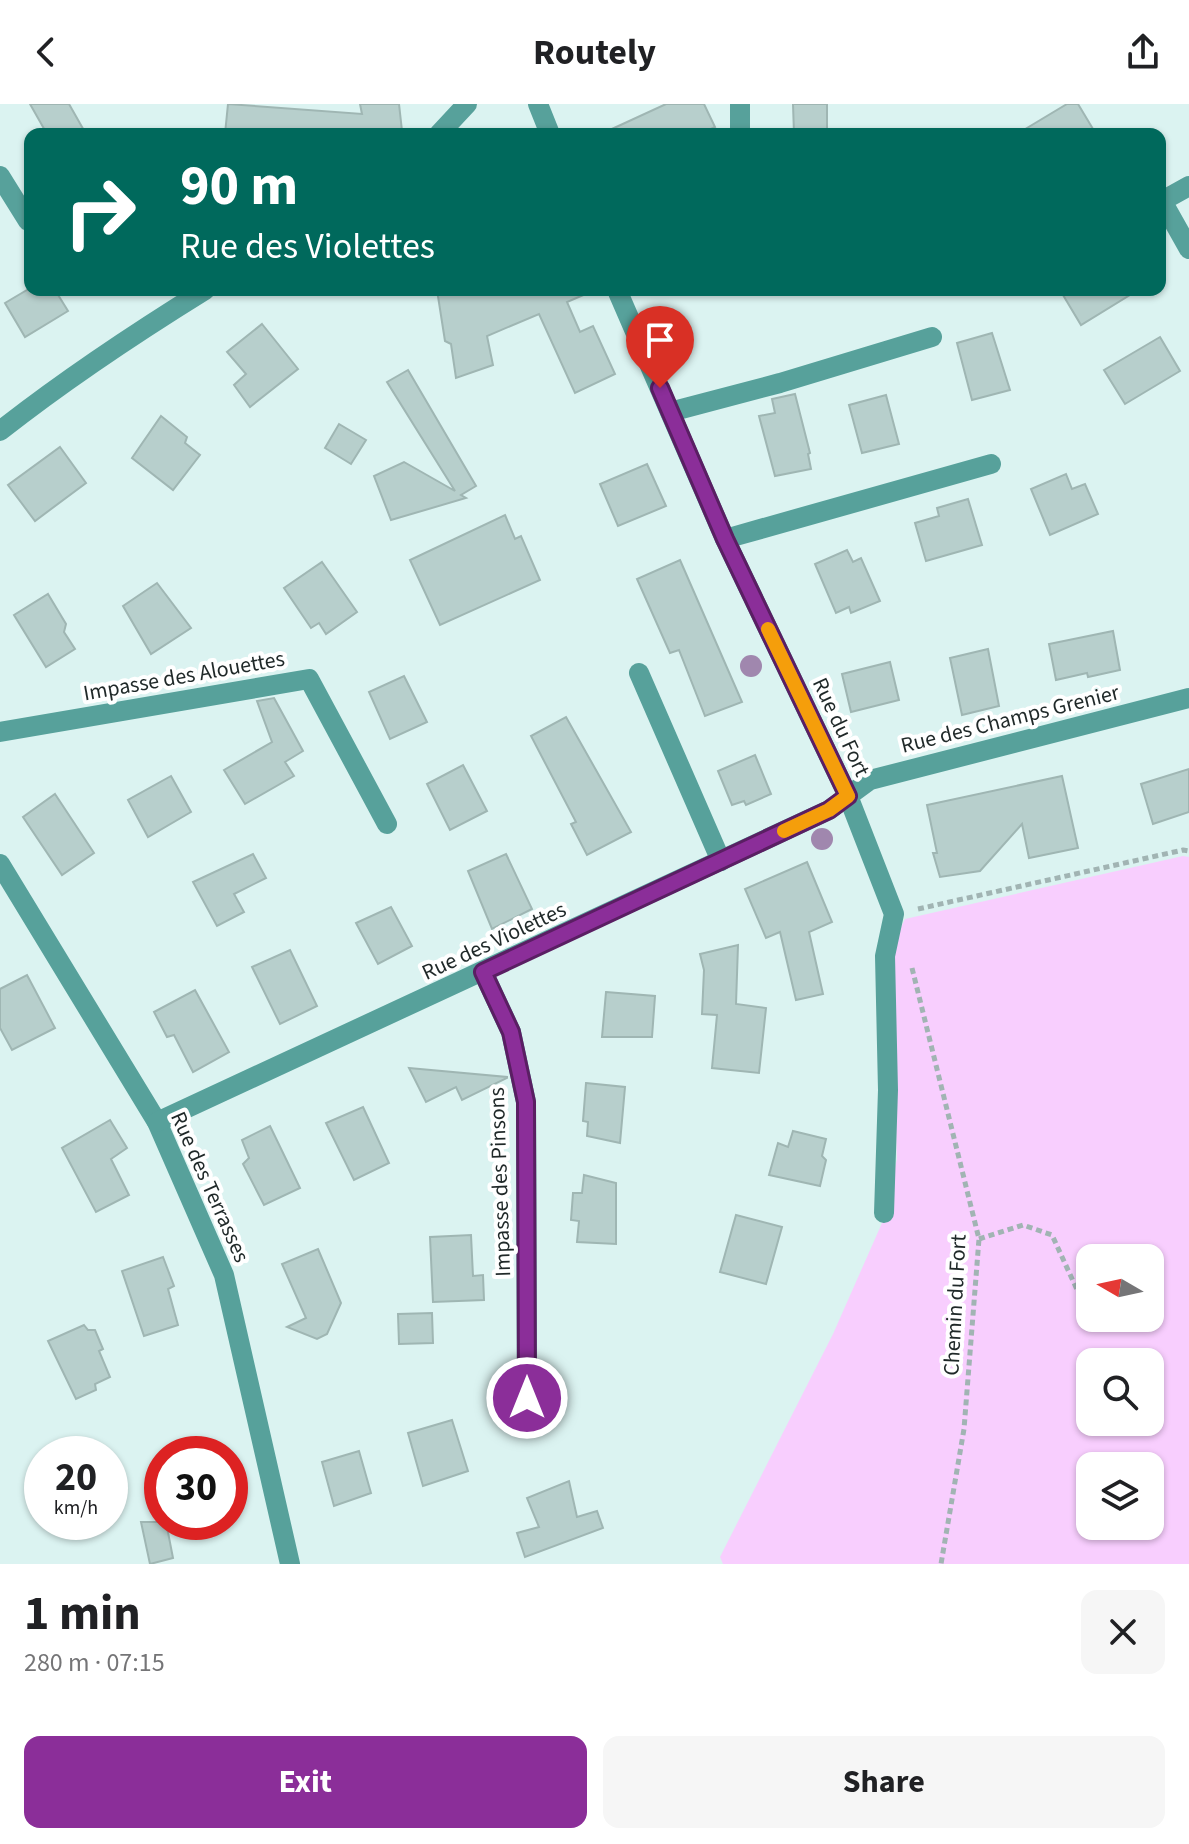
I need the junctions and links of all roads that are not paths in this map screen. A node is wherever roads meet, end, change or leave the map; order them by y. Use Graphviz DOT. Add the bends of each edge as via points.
graph roads {
  1 [pos="467,104"];
  2 [pos="538,104"];
  3 [pos="740,104"];
  4 [pos="445,128"];
  5 [pos="548,128"];
  6 [pos="740,128"];
  7 [pos="0,176"];
  8 [pos="1189,186"];
  9 [pos="1166,199"];
  10 [pos="1166,208"];
  11 [pos="24,215"];
  12 [pos="1189,249"];
  13 [pos="196,296"];
  14 [pos="620,296"];
  15 [pos="932,337"];
  16 [pos="670,412"];
  17 [pos="0,431"];
  18 [pos="991,464"];
  19 [pos="725,539"];
  20 [pos="639,673"];
  21 [pos="1189,698"];
  22 [pos="0,732"];
  23 [pos="848,796"];
  24 [pos="387,824"];
  25 [pos="721,861"];
  26 [pos="0,864"];
  27 [pos="483,972"];
  28 [pos="157,1122"];
  29 [pos="884,1213"];
  30 [pos="527,1398"];
  31 [pos="290,1564"];
  1 -- 4 [label="street"];
  2 -- 5 [label="street"];
  3 -- 6 [label="street"];
  7 -- 11 [label="street"];
  8 -- 9 [label="street"];
  10 -- 12 [label="street"];
  13 -- 17 [label="street" via="89,364"];
  14 -- 16 [label="street, Rue du Fort"];
  15 -- 16 [label="street"];
  16 -- 19 [label="street, Rue du Fort"];
  18 -- 19 [label="street"];
  19 -- 23 [label="street, Rue du Fort"];
  20 -- 25 [label="street"];
  21 -- 23 [label="street, Rue des Champs Grenier" via="870,780"];
  22 -- 24 [label="street, Impasse des Alouettes" via="309,679"];
  23 -- 25 [label="street, Rue des Violettes"];
  23 -- 29 [label="street, Rue du Fort" via="894,914 885,956"];
  25 -- 27 [label="street, Rue des Violettes"];
  26 -- 28 [label="street, Rue des Terrasses"];
  27 -- 28 [label="street, Rue des Violettes"];
  27 -- 30 [label="street, Impasse des Pinsons" via="511,1032 526,1102"];
  28 -- 31 [label="street, Rue des Terrasses" via="224,1275"];
}
